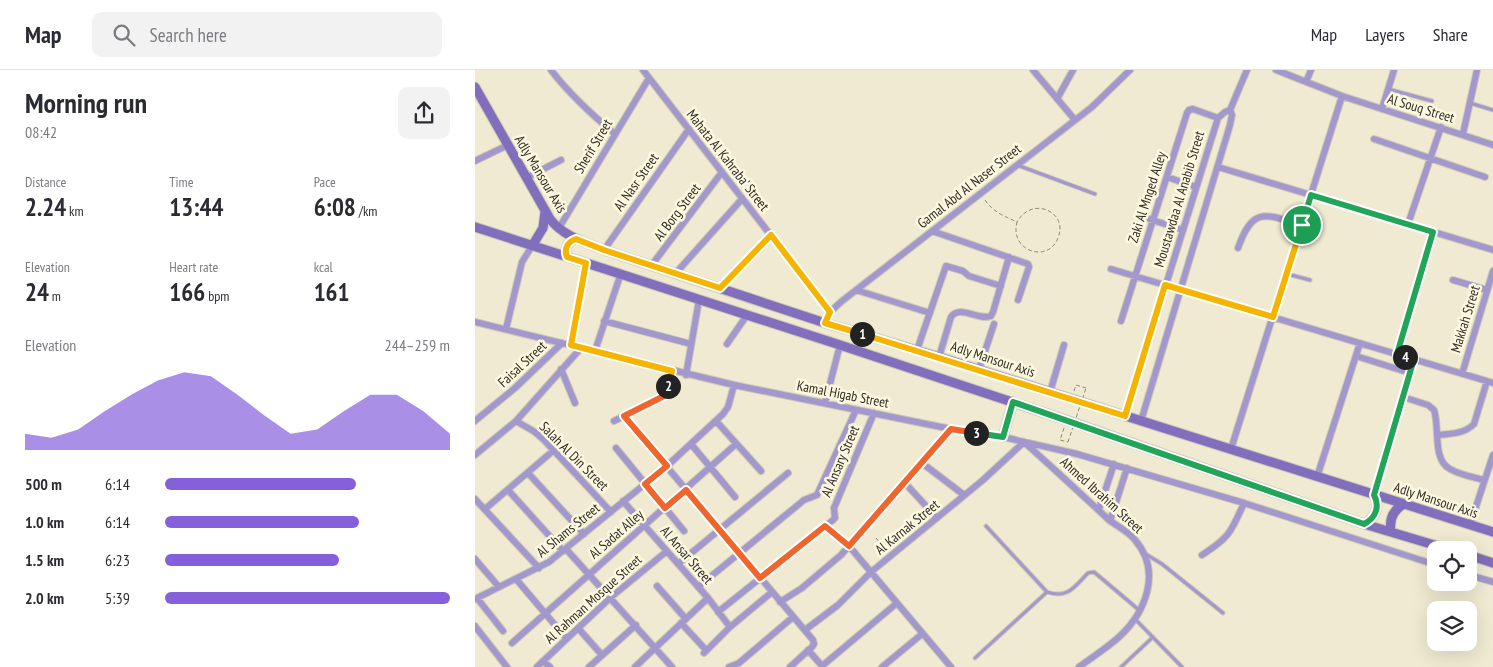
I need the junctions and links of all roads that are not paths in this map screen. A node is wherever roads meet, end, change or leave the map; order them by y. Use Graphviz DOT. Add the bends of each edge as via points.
graph roads {
  1 [pos="552,70"];
  2 [pos="643,70"];
  3 [pos="1033,70"];
  4 [pos="1043,70"];
  5 [pos="1073,70"];
  6 [pos="1130,70"];
  7 [pos="1247,70"];
  8 [pos="1276,70"];
  9 [pos="1311,70"];
  10 [pos="1393,70"];
  11 [pos="1477,70"];
  12 [pos="1039,77"];
  13 [pos="649,78"];
  14 [pos="1306,82"];
  15 [pos="475,87"];
  16 [pos="1388,89"];
  17 [pos="1342,96"];
  18 [pos="478,99"];
  19 [pos="1057,99"];
  20 [pos="1433,101"];
  21 [pos="1470,103"];
  22 [pos="1382,109"];
  23 [pos="1230,110"];
  24 [pos="1493,110"];
  25 [pos="1218,118"];
  26 [pos="1075,120"];
  27 [pos="1441,127"];
  28 [pos="689,129"];
  29 [pos="615,134"];
  30 [pos="1463,134"];
  31 [pos="1374,139"];
  32 [pos="1493,144"];
  33 [pos="508,145"];
  34 [pos="1431,158"];
  35 [pos="561,160"];
  36 [pos="475,161"];
  37 [pos="1017,165"];
  38 [pos="1218,167"];
  39 [pos="722,172"];
  40 [pos="1485,177"];
  41 [pos="526,178"];
  42 [pos="1167,178"];
  43 [pos="1196,187"];
  44 [pos="1095,194"];
  45 [pos="1311,195"];
  46 [pos="742,199"];
  47 [pos="545,211"];
  48 [pos="1140,216"];
  49 [pos="1153,220"];
  50 [pos="1408,224"];
  51 [pos="1302,225"];
  52 [pos="475,227"];
  53 [pos="559,228"];
  54 [pos="1183,230"];
  55 [pos="932,231"];
  56 [pos="1433,232"];
  57 [pos="771,235"];
  58 [pos="576,239"];
  59 [pos="532,246"];
  60 [pos="1238,248"];
  61 [pos="604,250"];
  62 [pos="1493,250"];
  63 [pos="567,257"];
  64 [pos="1009,257"];
  65 [pos="586,263"];
  66 [pos="651,266"];
  67 [pos="1111,269"];
  68 [pos="1493,271"];
  69 [pos="621,273"];
  70 [pos="1287,273"];
  71 [pos="675,274"];
  72 [pos="1135,276"];
  73 [pos="1310,280"];
  74 [pos="1453,280"];
  75 [pos="1165,285"];
  76 [pos="1001,286"];
  77 [pos="720,288"];
  78 [pos="857,290"];
  79 [pos="1181,290"];
  80 [pos="1486,293"];
  81 [pos="1493,298"];
  82 [pos="699,300"];
  83 [pos="1018,300"];
  84 [pos="830,312"];
  85 [pos="930,313"];
  86 [pos="747,316"];
  87 [pos="1273,317"];
  88 [pos="604,321"];
  89 [pos="1121,321"];
  90 [pos="475,322"];
  91 [pos="825,323"];
  92 [pos="994,324"];
  93 [pos="506,329"];
  94 [pos="1360,343"];
  95 [pos="567,344"];
  96 [pos="691,344"];
  97 [pos="727,344"];
  98 [pos="840,345"];
  99 [pos="1064,345"];
  100 [pos="581,348"];
  101 [pos="917,350"];
  102 [pos="595,351"];
  103 [pos="1397,354"];
  104 [pos="939,356"];
  105 [pos="1355,356"];
  106 [pos="1414,359"];
  107 [pos="561,369"];
  108 [pos="979,369"];
  109 [pos="672,371"];
  110 [pos="686,374"];
  111 [pos="1410,374"];
  112 [pos="1462,374"];
  113 [pos="1490,382"];
  114 [pos="734,385"];
  115 [pos="1049,392"];
  116 [pos="1403,397"];
  117 [pos="1013,402"];
  118 [pos="575,403"];
  119 [pos="825,403"];
  120 [pos="856,410"];
  121 [pos="875,413"];
  122 [pos="624,416"];
  123 [pos="1125,416"];
  124 [pos="475,421"];
  125 [pos="516,421"];
  126 [pos="614,421"];
  127 [pos="716,421"];
  128 [pos="1141,421"];
  129 [pos="951,429"];
  130 [pos="1437,435"];
  131 [pos="1003,437"];
  132 [pos="1024,442"];
  133 [pos="691,444"];
  134 [pos="736,444"];
  135 [pos="615,448"];
  136 [pos="1231,449"];
  137 [pos="554,450"];
  138 [pos="475,455"];
  139 [pos="1493,455"];
  140 [pos="922,463"];
  141 [pos="1114,464"];
  142 [pos="667,466"];
  143 [pos="711,467"];
  144 [pos="1127,468"];
  145 [pos="761,471"];
  146 [pos="528,473"];
  147 [pos="788,473"];
  148 [pos="1317,477"];
  149 [pos="1485,480"];
  150 [pos="905,483"];
  151 [pos="645,484"];
  152 [pos="508,490"];
  153 [pos="686,490"];
  154 [pos="964,495"];
  155 [pos="1374,495"];
  156 [pos="735,497"];
  157 [pos="475,499"];
  158 [pos="623,501"];
  159 [pos="1244,503"];
  160 [pos="1403,504"];
  161 [pos="665,508"];
  162 [pos="485,509"];
  163 [pos="1099,509"];
  164 [pos="611,512"];
  165 [pos="937,518"];
  166 [pos="1110,520"];
  167 [pos="1364,524"];
  168 [pos="1471,525"];
  169 [pos="645,526"];
  170 [pos="825,526"];
  171 [pos="986,526"];
  172 [pos="719,530"];
  173 [pos="684,531"];
  174 [pos="1391,531"];
  175 [pos="1493,532"];
  176 [pos="584,534"];
  177 [pos="1427,542"];
  178 [pos="849,546"];
  179 [pos="565,550"];
  180 [pos="667,551"];
  181 [pos="739,553"];
  182 [pos="1144,553"];
  183 [pos="1202,554"];
  184 [pos="1477,558"];
  185 [pos="475,559"];
  186 [pos="1427,562"];
  187 [pos="1493,563"];
  188 [pos="678,564"];
  189 [pos="539,568"];
  190 [pos="871,572"];
  191 [pos="589,574"];
  192 [pos="1477,577"];
  193 [pos="760,578"];
  194 [pos="516,579"];
  195 [pos="1493,582"];
  196 [pos="657,586"];
  197 [pos="499,587"];
  198 [pos="698,587"];
  199 [pos="772,592"];
  200 [pos="1047,592"];
  201 [pos="476,598"];
  202 [pos="610,598"];
  203 [pos="708,598"];
  204 [pos="780,602"];
  205 [pos="897,603"];
  206 [pos="1140,611"];
  207 [pos="718,612"];
  208 [pos="544,613"];
  209 [pos="1223,613"];
  210 [pos="793,617"];
  211 [pos="1135,619"];
  212 [pos="683,621"];
  213 [pos="636,625"];
  214 [pos="475,626"];
  215 [pos="730,627"];
  216 [pos="578,628"];
  217 [pos="805,630"];
  218 [pos="503,631"];
  219 [pos="922,634"];
  220 [pos="1153,637"];
  221 [pos="567,638"];
  222 [pos="512,643"];
  223 [pos="655,648"];
  224 [pos="808,650"];
  225 [pos="602,655"];
  226 [pos="975,658"];
  227 [pos="543,661"];
  228 [pos="946,665"];
  229 [pos="822,666"];
  230 [pos="507,667"];
  231 [pos="537,667"];
  232 [pos="550,667"];
  233 [pos="589,667"];
  234 [pos="635,667"];
  235 [pos="673,667"];
  236 [pos="729,667"];
  237 [pos="790,667"];
  238 [pos="882,667"];
  239 [pos="1079,667"];
  240 [pos="1121,667"];
  241 [pos="1182,667"];
  1 -- 29 [label="street" via="587,111"];
  2 -- 13 [label="street, Mahata Al Kahraba' Street"];
  3 -- 12 [label="street"];
  4 -- 12 [label="street"];
  5 -- 19 [label="street"];
  6 -- 26 [label="street, Gamal Abd Al Naser Street"];
  7 -- 23 [label="street, Moustawdaa Al Anabib Street"];
  8 -- 14 [label="street, Al Souq Street"];
  9 -- 14 [label="street"];
  10 -- 16 [label="street"];
  11 -- 21 [label="street"];
  12 -- 19 [label="street"];
  13 -- 28 [label="street, Mahata Al Kahraba' Street"];
  13 -- 29 [label="street, Sherif Street"];
  14 -- 17 [label="street, Al Souq Street"];
  15 -- 18 [label="main road, Adly Mansour Axis"];
  16 -- 20 [label="lane"];
  16 -- 22 [label="street"];
  17 -- 22 [label="street, Al Souq Street"];
  17 -- 45 [label="street"];
  18 -- 33 [label="main road, Adly Mansour Axis"];
  19 -- 26 [label="street"];
  21 -- 24 [label="lane"];
  21 -- 30 [label="street"];
  22 -- 27 [label="street, Al Souq Street"];
  23 -- 25 [label="street, Moustawdaa Al Anabib Street"];
  23 -- 38 [label="street, Moustawdaa Al Anabib Street" via="1232,120"];
  25 -- 42 [label="street, Zaki Al Mnged Alley" via="1189,110"];
  25 -- 43 [label="street, Moustawdaa Al Anabib Street"];
  26 -- 37 [label="street, Gamal Abd Al Naser Street"];
  27 -- 30 [label="street, Al Souq Street"];
  27 -- 34 [label="street"];
  28 -- 39 [label="street, Mahata Al Kahraba' Street"];
  28 -- 61 [label="street, Al Nasr Street"];
  29 -- 53 [label="street, Sherif Street"];
  30 -- 32 [label="street, Al Souq Street"];
  31 -- 34 [label="street"];
  33 -- 36 [label="street"];
  33 -- 41 [label="main road, Adly Mansour Axis"];
  34 -- 40 [label="street"];
  34 -- 50 [label="street"];
  35 -- 41 [label="street"];
  37 -- 44 [label="lane"];
  37 -- 55 [label="street, Gamal Abd Al Naser Street"];
  38 -- 45 [label="street"];
  38 -- 79 [label="street, Moustawdaa Al Anabib Street"];
  39 -- 46 [label="street, Mahata Al Kahraba' Street"];
  39 -- 66 [label="street, Al Borg Street"];
  41 -- 47 [label="main road, Adly Mansour Axis"];
  42 -- 43 [label="street"];
  42 -- 49 [label="street, Zaki Al Mnged Alley"];
  43 -- 54 [label="street, Moustawdaa Al Anabib Street"];
  45 -- 50 [label="street"];
  45 -- 51 [label="street"];
  46 -- 57 [label="street, Mahata Al Kahraba' Street"];
  46 -- 71 [label="street"];
  47 -- 53 [label="main road, Adly Mansour Axis"];
  47 -- 59 [label="main road" via="543,228"];
  48 -- 49 [label="street"];
  49 -- 54 [label="street"];
  49 -- 72 [label="street, Zaki Al Mnged Alley"];
  50 -- 56 [label="street"];
  51 -- 60 [label="street" via="1269,216 1257,218 1247,227"];
  51 -- 70 [label="street"];
  52 -- 59 [label="main road"];
  53 -- 58 [label="main road, Adly Mansour Axis"];
  54 -- 75 [label="street, Moustawdaa Al Anabib Street"];
  55 -- 64 [label="street"];
  55 -- 78 [label="street, Gamal Abd Al Naser Street"];
  56 -- 62 [label="street"];
  56 -- 103 [label="street"];
  57 -- 77 [label="street"];
  57 -- 84 [label="street, Mahata Al Kahraba' Street"];
  58 -- 61 [label="main road, Adly Mansour Axis"];
  58 -- 63 [label="main road" via="569,242 565,250"];
  59 -- 63 [label="main road"];
  59 -- 93 [label="street" via="522,262"];
  61 -- 66 [label="main road, Adly Mansour Axis"];
  63 -- 65 [label="main road"];
  64 -- 76 [label="street"];
  64 -- 83 [label="street" via="1029,266"];
  65 -- 69 [label="main road"];
  65 -- 95 [label="street"];
  66 -- 71 [label="main road, Adly Mansour Axis"];
  67 -- 72 [label="street"];
  68 -- 80 [label="street, Makkah Street"];
  69 -- 82 [label="main road"];
  69 -- 88 [label="street"];
  70 -- 73 [label="lane"];
  70 -- 87 [label="street"];
  71 -- 77 [label="main road, Adly Mansour Axis"];
  72 -- 75 [label="street"];
  72 -- 89 [label="street, Zaki Al Mnged Alley"];
  74 -- 80 [label="street"];
  75 -- 79 [label="street"];
  75 -- 123 [label="street, Moustawdaa Al Anabib Street"];
  76 -- 85 [label="street" via="946,266"];
  76 -- 104 [label="street" via="991,316 954,313"];
  77 -- 91 [label="main road, Adly Mansour Axis"];
  78 -- 84 [label="street, Gamal Abd Al Naser Street"];
  78 -- 85 [label="street"];
  79 -- 87 [label="street"];
  79 -- 128 [label="street, Moustawdaa Al Anabib Street"];
  80 -- 81 [label="street"];
  80 -- 112 [label="street, Makkah Street"];
  82 -- 86 [label="main road"];
  82 -- 96 [label="street"];
  84 -- 91 [label="street, Gamal Abd Al Naser Street"];
  85 -- 101 [label="street"];
  86 -- 97 [label="street"];
  86 -- 98 [label="main road"];
  87 -- 94 [label="street"];
  87 -- 136 [label="street"];
  88 -- 96 [label="street"];
  88 -- 102 [label="street"];
  90 -- 93 [label="street, Kamal Higab Street"];
  91 -- 101 [label="main road, Adly Mansour Axis"];
  92 -- 108 [label="street"];
  93 -- 95 [label="street, Kamal Higab Street"];
  94 -- 103 [label="street"];
  94 -- 105 [label="street"];
  95 -- 100 [label="street, Kamal Higab Street"];
  95 -- 124 [label="street, Faisal Street"];
  96 -- 110 [label="street"];
  98 -- 117 [label="main road"];
  98 -- 119 [label="street"];
  99 -- 115 [label="street"];
  100 -- 102 [label="street, Kamal Higab Street"];
  100 -- 107 [label="street"];
  101 -- 104 [label="main road, Adly Mansour Axis"];
  102 -- 109 [label="street, Kamal Higab Street"];
  103 -- 106 [label="street"];
  104 -- 108 [label="main road, Adly Mansour Axis"];
  105 -- 111 [label="street"];
  105 -- 148 [label="street"];
  106 -- 111 [label="street"];
  106 -- 112 [label="street"];
  107 -- 118 [label="street"];
  107 -- 125 [label="street"];
  108 -- 115 [label="main road, Adly Mansour Axis"];
  109 -- 110 [label="street, Kamal Higab Street"];
  109 -- 122 [label="street" via="664,396"];
  110 -- 114 [label="street, Kamal Higab Street"];
  111 -- 116 [label="street"];
  112 -- 113 [label="street"];
  113 -- 130 [label="street" via="1474,424 1465,430"];
  114 -- 119 [label="street, Kamal Higab Street"];
  114 -- 127 [label="street, Al Shams Street" via="728,407"];
  115 -- 123 [label="main road, Adly Mansour Axis"];
  116 -- 130 [label="street" via="1432,407 1436,414"];
  116 -- 155 [label="street"];
  117 -- 131 [label="main road"];
  117 -- 167 [label="main road"];
  119 -- 120 [label="street, Kamal Higab Street"];
  120 -- 121 [label="street, Kamal Higab Street"];
  120 -- 181 [label="street" via="818,493"];
  121 -- 129 [label="street, Kamal Higab Street"];
  121 -- 170 [label="street, Al Ansary Street" via="833,508 835,518"];
  122 -- 126 [label="street"];
  122 -- 142 [label="street"];
  123 -- 128 [label="main road, Adly Mansour Axis"];
  125 -- 137 [label="street, Salah Al Din Street" via="535,432"];
  125 -- 138 [label="street"];
  127 -- 133 [label="street, Al Shams Street"];
  127 -- 134 [label="street"];
  128 -- 136 [label="main road, Adly Mansour Axis"];
  129 -- 131 [label="street, Kamal Higab Street"];
  129 -- 140 [label="street"];
  130 -- 149 [label="street" via="1439,456 1446,466"];
  131 -- 132 [label="street, Kamal Higab Street"];
  132 -- 141 [label="street, Kamal Higab Street"];
  132 -- 154 [label="street, Al Karnak Street"];
  132 -- 163 [label="street, Ahmed Ibrahim Street"];
  133 -- 142 [label="street, Al Shams Street"];
  133 -- 143 [label="street"];
  134 -- 143 [label="street, Al Sadat Alley"];
  134 -- 145 [label="street"];
  135 -- 151 [label="street"];
  136 -- 148 [label="main road, Adly Mansour Axis"];
  137 -- 146 [label="street"];
  137 -- 164 [label="street, Salah Al Din Street"];
  139 -- 149 [label="street"];
  140 -- 150 [label="street"];
  140 -- 154 [label="street"];
  141 -- 144 [label="street, Kamal Higab Street"];
  141 -- 163 [label="street"];
  142 -- 151 [label="street, Al Shams Street"];
  142 -- 153 [label="street"];
  143 -- 153 [label="street, Al Sadat Alley"];
  143 -- 156 [label="street"];
  144 -- 159 [label="street, Kamal Higab Street"];
  144 -- 166 [label="street"];
  146 -- 152 [label="street"];
  146 -- 176 [label="street"];
  147 -- 172 [label="street"];
  148 -- 155 [label="main road, Adly Mansour Axis"];
  149 -- 168 [label="street"];
  150 -- 165 [label="street"];
  150 -- 178 [label="street"];
  151 -- 158 [label="street, Al Shams Street"];
  151 -- 161 [label="street"];
  152 -- 162 [label="street"];
  152 -- 179 [label="street"];
  153 -- 161 [label="street, Al Sadat Alley"];
  153 -- 172 [label="street"];
  154 -- 165 [label="street, Al Karnak Street"];
  155 -- 160 [label="main road, Adly Mansour Axis"];
  155 -- 167 [label="main road" via="1376,511"];
  157 -- 162 [label="street"];
  158 -- 164 [label="street, Al Shams Street"];
  158 -- 169 [label="street, Al Ansar Street"];
  159 -- 183 [label="street" via="1229,535"];
  159 -- 186 [label="street, Kamal Higab Street"];
  160 -- 168 [label="main road, Adly Mansour Axis"];
  160 -- 174 [label="main road" via="1393,513"];
  161 -- 169 [label="street, Al Sadat Alley"];
  161 -- 173 [label="street"];
  162 -- 189 [label="street"];
  163 -- 166 [label="street, Ahmed Ibrahim Street"];
  164 -- 176 [label="street, Al Shams Street"];
  165 -- 190 [label="street, Al Karnak Street"];
  166 -- 182 [label="street, Ahmed Ibrahim Street" via="1135,539"];
  167 -- 174 [label="main road"];
  168 -- 175 [label="main road, Adly Mansour Axis"];
  169 -- 180 [label="street, Al Ansar Street"];
  169 -- 191 [label="street, Al Sadat Alley"];
  170 -- 178 [label="street"];
  170 -- 193 [label="street"];
  171 -- 200 [label="lane"];
  172 -- 181 [label="street"];
  172 -- 188 [label="street"];
  174 -- 177 [label="main road"];
  176 -- 179 [label="street, Al Shams Street"];
  178 -- 190 [label="street"];
  178 -- 204 [label="street" via="822,572"];
  179 -- 189 [label="street, Al Shams Street"];
  179 -- 191 [label="street"];
  180 -- 188 [label="street, Al Ansar Street"];
  180 -- 202 [label="street, Al Rahman Mosque Street"];
  181 -- 193 [label="street"];
  181 -- 198 [label="street"];
  182 -- 206 [label="street, Ahmed Ibrahim Street" via="1149,583"];
  182 -- 209 [label="lane"];
  184 -- 187 [label="main road"];
  185 -- 197 [label="street"];
  188 -- 198 [label="street, Al Ansar Street"];
  189 -- 194 [label="street, Al Shams Street"];
  190 -- 205 [label="street"];
  190 -- 217 [label="street, Al Karnak Street" via="838,605"];
  191 -- 202 [label="street"];
  191 -- 208 [label="street, Al Sadat Alley"];
  192 -- 195 [label="street"];
  193 -- 199 [label="street"];
  193 -- 207 [label="street"];
  194 -- 197 [label="street, Al Shams Street"];
  194 -- 208 [label="street"];
  196 -- 212 [label="street"];
  197 -- 201 [label="street, Al Shams Street"];
  198 -- 203 [label="street, Al Ansar Street"];
  199 -- 204 [label="street"];
  199 -- 215 [label="street"];
  200 -- 206 [label="lane" via="1057,596 1067,594 1088,573 1094,572"];
  200 -- 226 [label="lane"];
  201 -- 218 [label="street"];
  202 -- 213 [label="street"];
  202 -- 216 [label="street, Al Rahman Mosque Street"];
  203 -- 207 [label="street, Al Ansar Street"];
  203 -- 212 [label="street"];
  204 -- 210 [label="street"];
  205 -- 219 [label="street"];
  205 -- 229 [label="street"];
  206 -- 211 [label="street, Ahmed Ibrahim Street"];
  207 -- 215 [label="street, Al Ansar Street"];
  208 -- 221 [label="street"];
  208 -- 222 [label="street, Al Sadat Alley"];
  210 -- 217 [label="street"];
  210 -- 236 [label="street"];
  211 -- 220 [label="lane"];
  211 -- 239 [label="street, Ahmed Ibrahim Street" via="1119,637"];
  212 -- 215 [label="street" via="705,652"];
  212 -- 223 [label="street"];
  213 -- 223 [label="street"];
  213 -- 225 [label="street"];
  214 -- 230 [label="street"];
  216 -- 221 [label="street, Al Rahman Mosque Street"];
  216 -- 225 [label="street"];
  217 -- 224 [label="street" via="814,642"];
  219 -- 228 [label="street"];
  219 -- 238 [label="street"];
  220 -- 240 [label="lane"];
  220 -- 241 [label="lane"];
  221 -- 227 [label="street, Al Rahman Mosque Street"];
  223 -- 234 [label="street"];
  223 -- 235 [label="street"];
  224 -- 229 [label="street"];
  224 -- 237 [label="street"];
  225 -- 233 [label="street"];
  227 -- 231 [label="street, Al Rahman Mosque Street"];
  227 -- 232 [label="street"];
}
